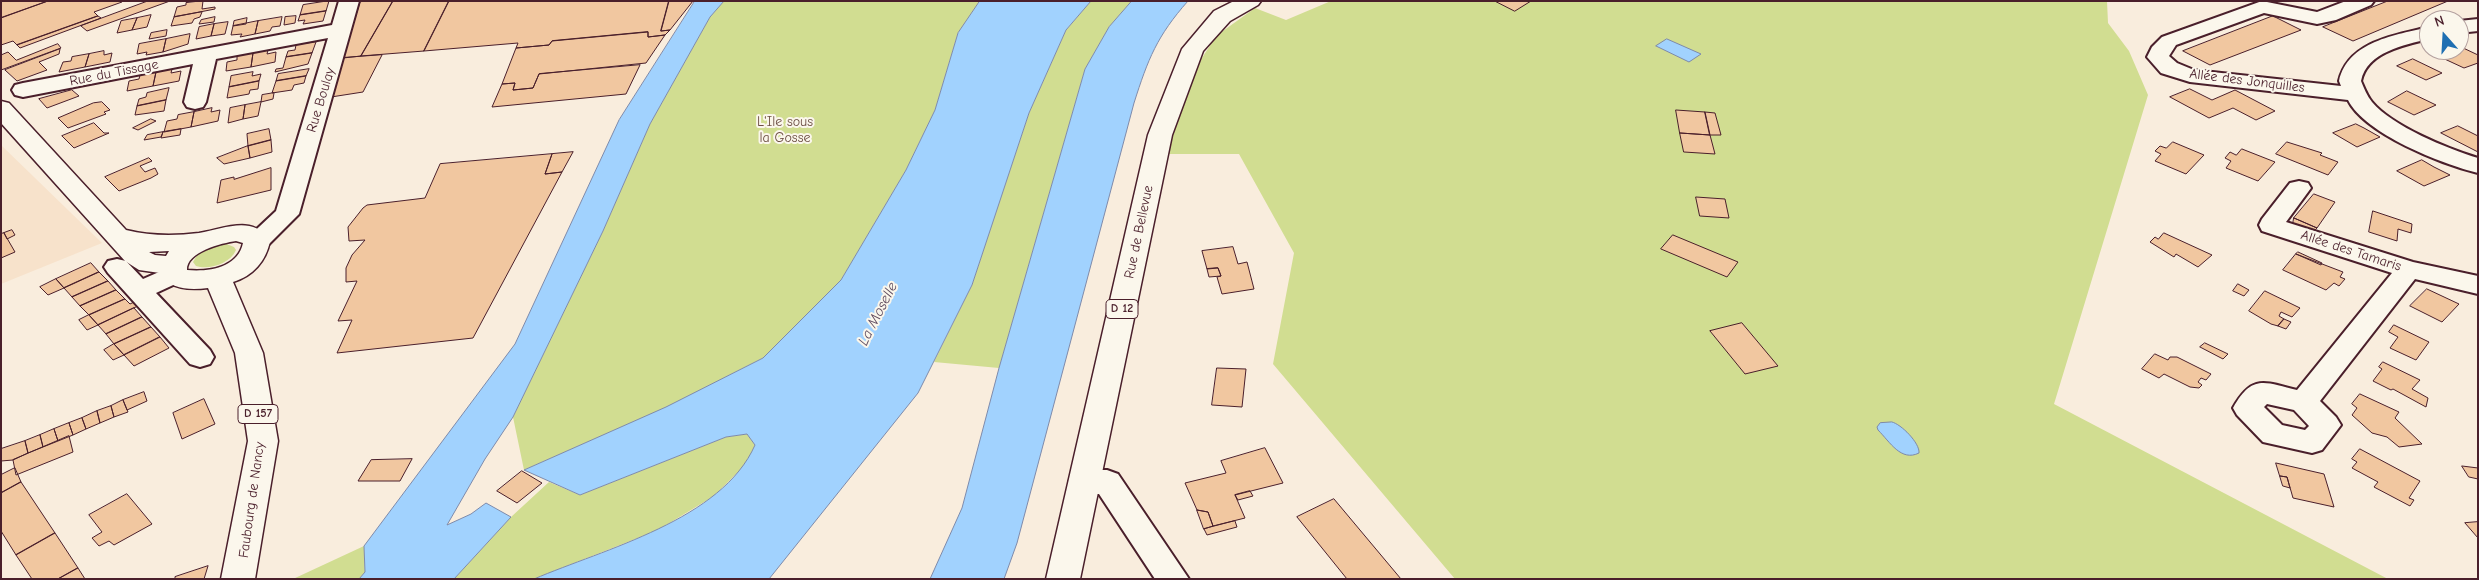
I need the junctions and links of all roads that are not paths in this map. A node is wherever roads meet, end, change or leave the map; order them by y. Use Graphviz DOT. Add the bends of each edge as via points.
graph roads {
  1 [pos="349,1"];
  2 [pos="2364,1"];
  3 [pos="1241,6"];
  4 [pos="342,29"];
  5 [pos="2419,36"];
  6 [pos="206,56"];
  7 [pos="23,90"];
  8 [pos="2357,94"];
  9 [pos="195,102"];
  10 [pos="1,108"];
  11 [pos="2478,166"];
  12 [pos="2299,188"];
  13 [pos="290,199"];
  14 [pos="118,236"];
  15 [pos="247,237"];
  16 [pos="200,241"];
  17 [pos="117,267"];
  18 [pos="2409,269"];
  19 [pos="174,270"];
  20 [pos="218,278"];
  21 [pos="2478,285"];
  22 [pos="139,291"];
  23 [pos="200,357"];
  24 [pos="2303,402"];
  25 [pos="1084,482"];
  26 [pos="238,579"];
  27 [pos="1063,579"];
  28 [pos="1173,579"];
  1 -- 4 [label="street, Rue Boulay"];
  2 -- 8 [label="street, Allée des Jonquilles" via="2317,18 2263,7 2169,41 2159,51 2158,57 2169,68 2190,76"];
  3 -- 25 [label="main road, Rue de Bellevue / D 12" via="1222,16 1193,48 1160,135"];
  4 -- 6 [label="street, Rue du Tissage"];
  4 -- 13 [label="street, Rue Boulay"];
  5 -- 8 [label="street" via="2396,41 2355,66 2350,81"];
  6 -- 7 [label="street, Rue du Tissage"];
  6 -- 9 [label="street"];
  8 -- 11 [label="street" via="2362,105 2383,122 2434,152"];
  10 -- 14 [label="main road"];
  12 -- 18 [label="street, Allée des Tamaris" via="2271,225"];
  13 -- 15 [label="street, Rue Boulay" via="287,214"];
  14 -- 16 [label="main road" via="147,244"];
  14 -- 19 [label="main road" via="134,255 149,264"];
  15 -- 16 [label="main road" via="219,235"];
  15 -- 20 [label="main road" via="257,250 236,270"];
  16 -- 19 [label="main road" via="183,253"];
  17 -- 22 [label="street"];
  18 -- 21 [label="street, Allée des Tamaris"];
  18 -- 24 [label="street"];
  19 -- 20 [label="main road" via="178,278 189,281"];
  19 -- 22 [label="street"];
  20 -- 26 [label="main road, Faubourg de Nancy / D 157" via="249,353 262,441"];
  22 -- 23 [label="street"];
  25 -- 27 [label="main road, D 12"];
  25 -- 28 [label="street" via="1107,482"];
}
